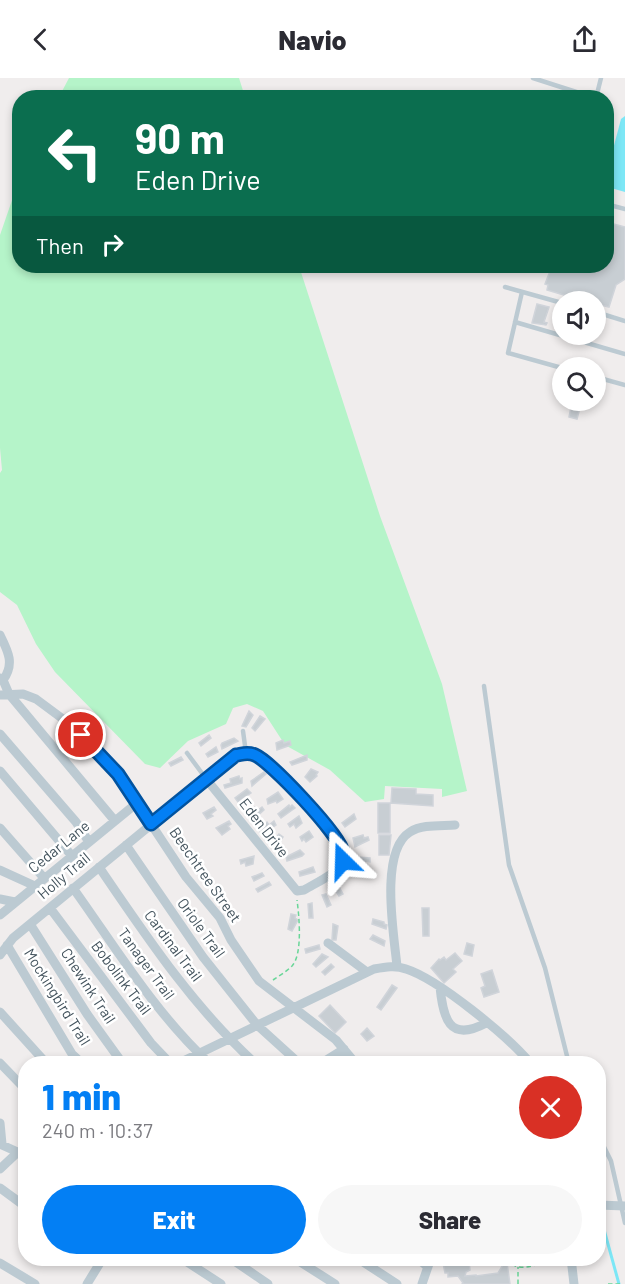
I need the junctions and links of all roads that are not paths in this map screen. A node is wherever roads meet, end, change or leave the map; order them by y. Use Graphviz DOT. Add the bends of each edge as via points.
graph roads {
  1 [pos="533,78"];
  2 [pos="570,90"];
  3 [pos="505,287"];
  4 [pos="522,292"];
  5 [pos="552,300"];
  6 [pos="606,315"];
  7 [pos="625,321"];
  8 [pos="515,322"];
  9 [pos="625,354"];
  10 [pos="552,365"];
  11 [pos="606,380"];
  12 [pos="625,385"];
  13 [pos="0,635"];
  14 [pos="1,679"];
  15 [pos="484,686"];
  16 [pos="5,694"];
  17 [pos="243,731"];
  18 [pos="0,734"];
  19 [pos="187,753"];
  20 [pos="246,753"];
  21 [pos="0,771"];
  22 [pos="207,780"];
  23 [pos="137,803"];
  24 [pos="115,821"];
  25 [pos="151,824"];
  26 [pos="455,825"];
  27 [pos="0,828"];
  28 [pos="89,842"];
  29 [pos="126,845"];
  30 [pos="72,856"];
  31 [pos="99,867"];
  32 [pos="0,870"];
  33 [pos="45,878"];
  34 [pos="35,886"];
  35 [pos="73,888"];
  36 [pos="0,899"];
  37 [pos="15,902"];
  38 [pos="50,908"];
  39 [pos="0,915"];
  40 [pos="30,924"];
  41 [pos="328,943"];
  42 [pos="7,945"];
  43 [pos="0,955"];
  44 [pos="397,966"];
  45 [pos="368,972"];
  46 [pos="440,987"];
  47 [pos="294,1008"];
  48 [pos="0,1012"];
  49 [pos="486,1023"];
  50 [pos="257,1026"];
  51 [pos="228,1039"];
  52 [pos="344,1049"];
  53 [pos="199,1053"];
  54 [pos="40,1056"];
  55 [pos="74,1056"];
  56 [pos="117,1056"];
  57 [pos="163,1056"];
  58 [pos="193,1056"];
  59 [pos="202,1056"];
  60 [pos="247,1056"];
  61 [pos="291,1056"];
  62 [pos="333,1056"];
  63 [pos="350,1056"];
  64 [pos="524,1056"];
  65 [pos="567,1056"];
  66 [pos="0,1063"];
  67 [pos="18,1082"];
  68 [pos="0,1123"];
  69 [pos="1,1144"];
  70 [pos="18,1150"];
  71 [pos="606,1151"];
  72 [pos="18,1156"];
  73 [pos="0,1169"];
  74 [pos="0,1188"];
  75 [pos="18,1201"];
  76 [pos="606,1205"];
  77 [pos="623,1206"];
  78 [pos="625,1223"];
  79 [pos="0,1263"];
  80 [pos="98,1266"];
  81 [pos="193,1266"];
  82 [pos="242,1266"];
  83 [pos="307,1266"];
  84 [pos="369,1266"];
  85 [pos="429,1266"];
  86 [pos="572,1266"];
  87 [pos="35,1284"];
  88 [pos="87,1284"];
  89 [pos="221,1284"];
  90 [pos="268,1284"];
  91 [pos="335,1284"];
  92 [pos="397,1284"];
  93 [pos="422,1284"];
  94 [pos="574,1284"];
  1 -- 2 [label="lane"];
  3 -- 4 [label="lane"];
  4 -- 5 [label="lane"];
  4 -- 8 [label="lane"];
  6 -- 7 [label="lane"];
  8 -- 9 [label="lane"];
  8 -- 10 [label="lane" via="508,353"];
  11 -- 12 [label="lane"];
  13 -- 14 [label="street" via="10,655 10,668"];
  14 -- 16 [label="street"];
  15 -- 65 [label="lane" via="509,865 545,968"];
  16 -- 23 [label="street, Beechtree Street" via="36,699 70,724 118,774"];
  16 -- 24 [label="street"];
  17 -- 20 [label="lane"];
  18 -- 28 [label="street"];
  19 -- 22 [label="lane"];
  20 -- 22 [label="street" via="236,755"];
  20 -- 22 [label="street, Eden Drive" via="264,761 290,785 338,842 343,851 339,868 297,891"];
  21 -- 30 [label="street"];
  22 -- 25 [label="street"];
  23 -- 24 [label="street, Cedar Lane"];
  23 -- 25 [label="street, Beechtree Street"];
  24 -- 28 [label="street, Cedar Lane"];
  25 -- 29 [label="street, Holly Trail"];
  25 -- 47 [label="street, Beechtree Street" via="186,877 220,918 247,965 265,986"];
  26 -- 44 [label="street" via="419,827 407,833 399,846 392,865 390,897"];
  27 -- 33 [label="street"];
  28 -- 30 [label="street, Cedar Lane"];
  29 -- 31 [label="street, Holly Trail"];
  29 -- 50 [label="street, Oriole Trail" via="203,957"];
  30 -- 33 [label="street, Cedar Lane"];
  31 -- 35 [label="street, Holly Trail"];
  31 -- 51 [label="street, Cardinal Trail" via="165,964"];
  32 -- 34 [label="street"];
  33 -- 34 [label="street, Cedar Lane"];
  34 -- 37 [label="street, Cedar Lane"];
  35 -- 38 [label="street, Holly Trail"];
  35 -- 53 [label="street, Tanager Trail" via="183,1039"];
  36 -- 37 [label="street"];
  37 -- 39 [label="street, Cedar Lane"];
  38 -- 40 [label="street, Holly Trail"];
  38 -- 57 [label="street, Bobolink Trail"];
  40 -- 42 [label="street, Holly Trail"];
  40 -- 56 [label="street, Chewink Trail"];
  41 -- 45 [label="street"];
  42 -- 43 [label="street, Holly Trail"];
  42 -- 55 [label="street, Mockingbird Trail"];
  44 -- 45 [label="street"];
  44 -- 46 [label="street"];
  45 -- 47 [label="street"];
  46 -- 49 [label="street"];
  46 -- 49 [label="street" via="442,1013 448,1023 464,1030"];
  47 -- 50 [label="street"];
  47 -- 52 [label="street, Beechtree Street"];
  48 -- 54 [label="street"];
  49 -- 64 [label="street"];
  50 -- 51 [label="street"];
  50 -- 61 [label="street, Oriole Trail"];
  51 -- 53 [label="street"];
  51 -- 60 [label="street, Cardinal Trail"];
  52 -- 62 [label="street"];
  52 -- 63 [label="street, Beechtree Street"];
  53 -- 58 [label="street"];
  53 -- 59 [label="street, Tanager Trail"];
  66 -- 67 [label="street"];
  68 -- 69 [label="street"];
  69 -- 70 [label="street"];
  71 -- 77 [label="lane"];
  72 -- 73 [label="street"];
  74 -- 75 [label="street"];
  76 -- 77 [label="street"];
  77 -- 78 [label="lane"];
  79 -- 87 [label="street"];
  80 -- 88 [label="street"];
  81 -- 89 [label="street"];
  82 -- 90 [label="street"];
  83 -- 91 [label="street"];
  84 -- 92 [label="street"];
  85 -- 93 [label="street"];
  86 -- 94 [label="street"];
}
